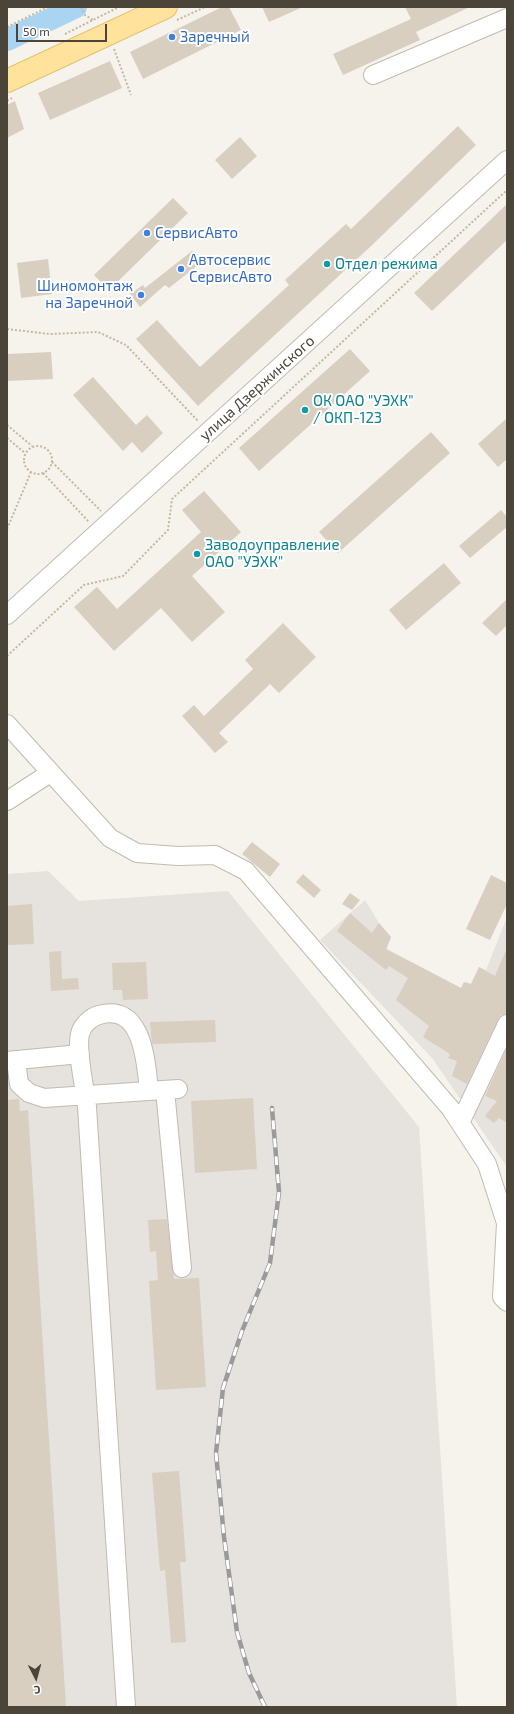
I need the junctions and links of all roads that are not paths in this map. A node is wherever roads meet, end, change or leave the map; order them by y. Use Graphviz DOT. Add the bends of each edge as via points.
graph roads {
  1 [pos="166,7"];
  2 [pos="507,18"];
  3 [pos="373,75"];
  4 [pos="7,81"];
  5 [pos="507,160"];
  6 [pos="7,616"];
  7 [pos="7,724"];
  8 [pos="50,773"];
  9 [pos="7,802"];
  10 [pos="507,1024"];
  11 [pos="80,1054"];
  12 [pos="12,1061"];
  13 [pos="164,1090"];
  14 [pos="85,1095"];
  15 [pos="460,1123"];
  16 [pos="182,1268"];
  17 [pos="507,1302"];
  18 [pos="126,1707"];
  1 -- 4 [label="main road"];
  2 -- 3 [label="street"];
  5 -- 6 [label="street, улица Дзержинского"];
  7 -- 8 [label="street"];
  8 -- 9 [label="street"];
  8 -- 15 [label="street" via="110,838 137,853 215,855 246,871 451,1109"];
  10 -- 15 [label="street"];
  11 -- 12 [label="street"];
  11 -- 13 [label="street" via="80,1033 86,1022 107,1012 118,1013 126,1018 141,1041"];
  11 -- 14 [label="street"];
  12 -- 14 [label="street" via="19,1084 29,1093 44,1098"];
  13 -- 14 [label="street"];
  13 -- 16 [label="street"];
  14 -- 18 [label="street"];
  15 -- 17 [label="street" via="487,1164 506,1223 502,1297"];
}
